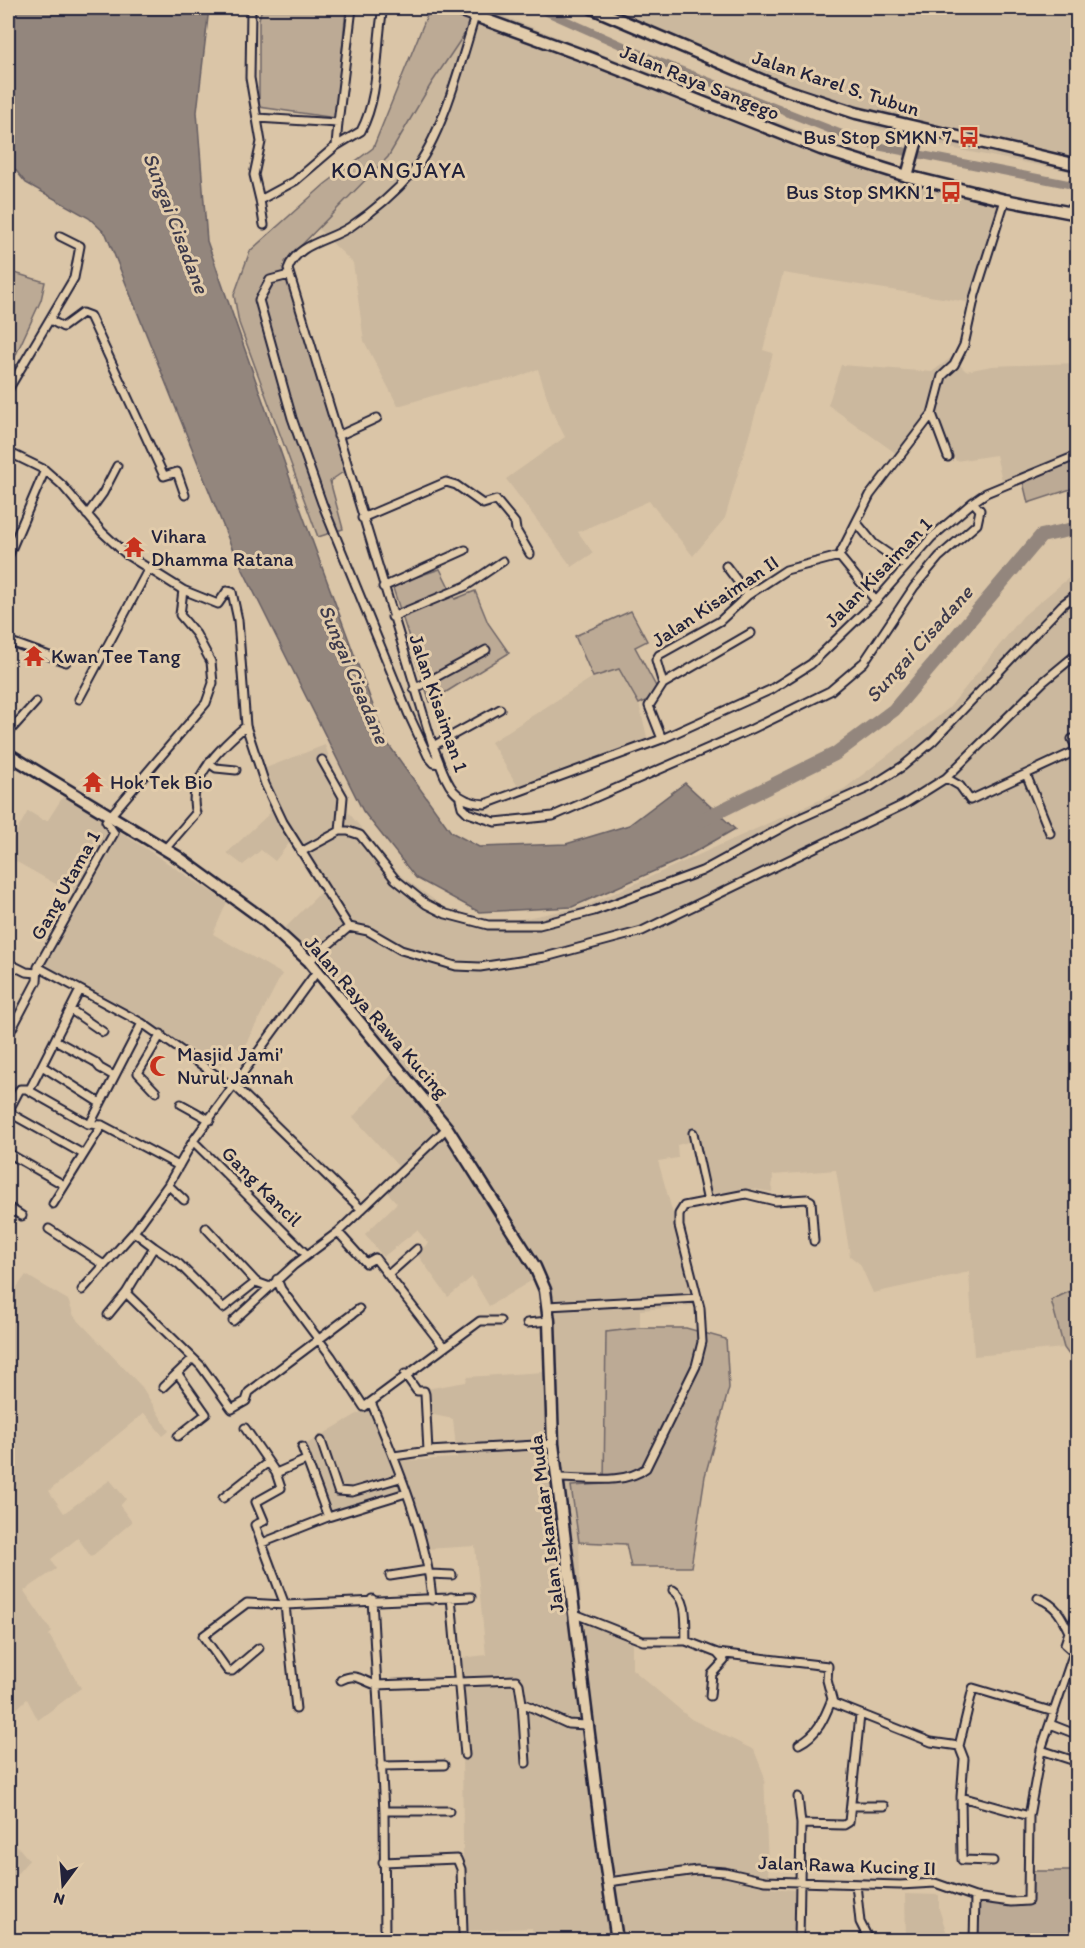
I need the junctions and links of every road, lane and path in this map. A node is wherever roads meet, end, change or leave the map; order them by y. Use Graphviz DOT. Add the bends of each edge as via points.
graph roads {
  1 [pos="251,8"];
  2 [pos="352,8"];
  3 [pos="383,8"];
  4 [pos="453,8"];
  5 [pos="592,8"];
  6 [pos="475,16"];
  7 [pos="257,118"];
  8 [pos="338,123"];
  9 [pos="919,132"];
  10 [pos="336,146"];
  11 [pos="1077,165"];
  12 [pos="907,174"];
  13 [pos="260,200"];
  14 [pos="1005,200"];
  15 [pos="1077,214"];
  16 [pos="264,225"];
  17 [pos="60,236"];
  18 [pos="289,275"];
  19 [pos="50,320"];
  20 [pos="8,390"];
  21 [pos="932,414"];
  22 [pos="377,418"];
  23 [pos="338,436"];
  24 [pos="8,452"];
  25 [pos="1077,455"];
  26 [pos="948,457"];
  27 [pos="117,466"];
  28 [pos="45,470"];
  29 [pos="185,495"];
  30 [pos="973,502"];
  31 [pos="87,515"];
  32 [pos="362,518"];
  33 [pos="857,523"];
  34 [pos="465,550"];
  35 [pos="530,554"];
  36 [pos="839,556"];
  37 [pos="8,557"];
  38 [pos="503,561"];
  39 [pos="726,566"];
  40 [pos="906,566"];
  41 [pos="148,570"];
  42 [pos="383,587"];
  43 [pos="183,590"];
  44 [pos="1077,593"];
  45 [pos="748,595"];
  46 [pos="876,601"];
  47 [pos="392,617"];
  48 [pos="751,633"];
  49 [pos="8,640"];
  50 [pos="486,650"];
  51 [pos="1077,653"];
  52 [pos="66,662"];
  53 [pos="663,684"];
  54 [pos="414,689"];
  55 [pos="79,699"];
  56 [pos="36,702"];
  57 [pos="500,709"];
  58 [pos="246,726"];
  59 [pos="8,733"];
  60 [pos="662,739"];
  61 [pos="1072,739"];
  62 [pos="433,746"];
  63 [pos="1077,750"];
  64 [pos="8,754"];
  65 [pos="322,760"];
  66 [pos="209,763"];
  67 [pos="440,764"];
  68 [pos="236,770"];
  69 [pos="1026,774"];
  70 [pos="946,778"];
  71 [pos="460,799"];
  72 [pos="112,816"];
  73 [pos="340,831"];
  74 [pos="1050,833"];
  75 [pos="165,849"];
  76 [pos="301,852"];
  77 [pos="349,927"];
  78 [pos="309,961"];
  79 [pos="8,963"];
  80 [pos="38,970"];
  81 [pos="318,970"];
  82 [pos="80,990"];
  83 [pos="71,1010"];
  84 [pos="142,1023"];
  85 [pos="103,1032"];
  86 [pos="161,1034"];
  87 [pos="8,1036"];
  88 [pos="55,1040"];
  89 [pos="42,1066"];
  90 [pos="114,1076"];
  91 [pos="234,1086"];
  92 [pos="28,1090"];
  93 [pos="156,1092"];
  94 [pos="100,1103"];
  95 [pos="181,1104"];
  96 [pos="210,1120"];
  97 [pos="90,1124"];
  98 [pos="102,1125"];
  99 [pos="447,1128"];
  100 [pos="693,1133"];
  101 [pos="193,1142"];
  102 [pos="8,1153"];
  103 [pos="83,1154"];
  104 [pos="179,1166"];
  105 [pos="64,1185"];
  106 [pos="168,1185"];
  107 [pos="184,1200"];
  108 [pos="708,1202"];
  109 [pos="53,1204"];
  110 [pos="8,1207"];
  111 [pos="360,1208"];
  112 [pos="22,1216"];
  113 [pos="206,1228"];
  114 [pos="49,1229"];
  115 [pos="134,1232"];
  116 [pos="338,1232"];
  117 [pos="814,1241"];
  118 [pos="154,1247"];
  119 [pos="417,1249"];
  120 [pos="307,1255"];
  121 [pos="104,1265"];
  122 [pos="388,1275"];
  123 [pos="277,1279"];
  124 [pos="256,1282"];
  125 [pos="270,1287"];
  126 [pos="82,1290"];
  127 [pos="126,1293"];
  128 [pos="698,1298"];
  129 [pos="547,1306"];
  130 [pos="359,1309"];
  131 [pos="108,1315"];
  132 [pos="233,1321"];
  133 [pos="500,1321"];
  134 [pos="549,1322"];
  135 [pos="527,1323"];
  136 [pos="318,1338"];
  137 [pos="444,1346"];
  138 [pos="192,1359"];
  139 [pos="178,1374"];
  140 [pos="405,1374"];
  141 [pos="164,1387"];
  142 [pos="371,1402"];
  143 [pos="245,1428"];
  144 [pos="178,1436"];
  145 [pos="321,1441"];
  146 [pos="553,1444"];
  147 [pos="302,1447"];
  148 [pos="428,1451"];
  149 [pos="393,1456"];
  150 [pos="306,1460"];
  151 [pos="267,1463"];
  152 [pos="276,1473"];
  153 [pos="400,1478"];
  154 [pos="560,1478"];
  155 [pos="405,1493"];
  156 [pos="223,1498"];
  157 [pos="328,1518"];
  158 [pos="262,1543"];
  159 [pos="429,1572"];
  160 [pos="452,1575"];
  161 [pos="390,1576"];
  162 [pos="673,1590"];
  163 [pos="451,1597"];
  164 [pos="471,1597"];
  165 [pos="1038,1598"];
  166 [pos="372,1599"];
  167 [pos="432,1600"];
  168 [pos="285,1605"];
  169 [pos="1077,1609"];
  170 [pos="575,1614"];
  171 [pos="1073,1632"];
  172 [pos="686,1641"];
  173 [pos="259,1648"];
  174 [pos="717,1653"];
  175 [pos="341,1680"];
  176 [pos="460,1681"];
  177 [pos="376,1685"];
  178 [pos="710,1696"];
  179 [pos="832,1699"];
  180 [pos="522,1703"];
  181 [pos="296,1709"];
  182 [pos="1054,1712"];
  183 [pos="860,1715"];
  184 [pos="1050,1724"];
  185 [pos="587,1725"];
  186 [pos="1077,1735"];
  187 [pos="799,1744"];
  188 [pos="959,1746"];
  189 [pos="1041,1750"];
  190 [pos="465,1755"];
  191 [pos="1077,1762"];
  192 [pos="526,1763"];
  193 [pos="444,1765"];
  194 [pos="381,1766"];
  195 [pos="798,1797"];
  196 [pos="961,1797"];
  197 [pos="851,1806"];
  198 [pos="884,1806"];
  199 [pos="384,1811"];
  200 [pos="449,1811"];
  201 [pos="1029,1816"];
  202 [pos="801,1824"];
  203 [pos="993,1861"];
  204 [pos="383,1862"];
  205 [pos="608,1882"];
  206 [pos="798,1882"];
  207 [pos="856,1884"];
  208 [pos="975,1897"];
  209 [pos="463,1933"];
  210 [pos="385,1941"];
  211 [pos="617,1941"];
  212 [pos="800,1941"];
  213 [pos="869,1941"];
  214 [pos="974,1941"];
  1 -- 7 [label="street" via="250,78"];
  2 -- 8 [label="street"];
  3 -- 10 [label="street" via="377,74 365,122 361,130"];
  4 -- 6 [label="street, Jalan Raya Sangego"];
  5 -- 9 [label="street, Jalan Karel S. Tubun" via="780,88"];
  6 -- 12 [label="street, Jalan Raya Sangego" via="821,149"];
  6 -- 18 [label="street" via="429,147 414,171 395,192 349,228 296,255"];
  7 -- 8 [label="street"];
  7 -- 13 [label="street" via="261,142 254,175"];
  8 -- 10 [label="street"];
  9 -- 11 [label="street, Jalan Karel S. Tubun"];
  9 -- 12 [label="street"];
  10 -- 13 [label="street" via="294,181"];
  12 -- 14 [label="street, Jalan Raya Sangego"];
  13 -- 16 [label="street"];
  14 -- 15 [label="street, Jalan Raya Sangego"];
  14 -- 21 [label="street" via="975,295 964,345 954,365 942,376"];
  17 -- 19 [label="street" via="80,246 74,278"];
  18 -- 23 [label="street, Jalan Kisaiman 1"];
  18 -- 67 [label="street" via="270,280 259,300 292,418 322,503 408,713 428,756"];
  19 -- 20 [label="street"];
  19 -- 29 [label="street" via="63,327 82,313 90,316 164,476 177,472"];
  21 -- 26 [label="street"];
  21 -- 33 [label="street" via="870,495"];
  22 -- 23 [label="street"];
  23 -- 32 [label="street, Jalan Kisaiman 1"];
  24 -- 28 [label="street"];
  25 -- 30 [label="street, Jalan Kisaiman 1"];
  27 -- 31 [label="street"];
  28 -- 31 [label="street"];
  28 -- 37 [label="street"];
  30 -- 40 [label="street, Jalan Kisaiman 1" via="932,537"];
  30 -- 71 [label="street" via="980,510 977,524 939,557 864,662 830,691 553,816 495,822 468,813"];
  31 -- 41 [label="street"];
  32 -- 35 [label="street" via="446,482 483,504 496,500 515,523"];
  32 -- 42 [label="street, Jalan Kisaiman 1"];
  33 -- 36 [label="street"];
  33 -- 40 [label="street" via="874,544"];
  34 -- 42 [label="street"];
  36 -- 45 [label="street, Jalan Kisaiman II" via="786,570"];
  36 -- 46 [label="street"];
  38 -- 47 [label="street" via="466,586"];
  39 -- 45 [label="street"];
  40 -- 46 [label="street, Jalan Kisaiman 1"];
  41 -- 43 [label="street"];
  41 -- 55 [label="street"];
  42 -- 47 [label="street, Jalan Kisaiman 1"];
  43 -- 58 [label="street" via="218,604 227,591 232,592 238,620"];
  43 -- 72 [label="street" via="180,615 211,662 213,675 206,703"];
  44 -- 73 [label="street" via="1062,604 933,741 903,766 870,787 798,819 702,871 594,911 539,925 517,926 488,925 446,914 426,904 395,879 360,835"];
  45 -- 53 [label="street, Jalan Kisaiman II" via="720,621 659,655 656,660"];
  46 -- 60 [label="street, Jalan Kisaiman 1" via="811,664 770,690"];
  47 -- 54 [label="street, Jalan Kisaiman 1"];
  48 -- 53 [label="street"];
  49 -- 52 [label="street"];
  50 -- 54 [label="street"];
  51 -- 70 [label="street"];
  53 -- 60 [label="street" via="649,706"];
  54 -- 62 [label="street, Jalan Kisaiman 1"];
  56 -- 59 [label="street"];
  57 -- 62 [label="street"];
  58 -- 66 [label="street"];
  58 -- 76 [label="street" via="265,784"];
  60 -- 71 [label="street, Jalan Kisaiman 1" via="485,804"];
  61 -- 63 [label="street"];
  62 -- 67 [label="street, Jalan Kisaiman 1"];
  63 -- 69 [label="street"];
  64 -- 72 [label="street, Jalan Raya Rawa Kucing"];
  65 -- 73 [label="street" via="343,797"];
  66 -- 68 [label="street" via="216,768"];
  66 -- 75 [label="street" via="197,786 193,803 196,813"];
  67 -- 71 [label="street, Jalan Kisaiman 1"];
  69 -- 70 [label="street" via="970,800 960,786"];
  69 -- 74 [label="street"];
  70 -- 77 [label="street" via="903,805 642,931 545,957 480,968 456,966 401,950 368,931"];
  72 -- 75 [label="street, Jalan Raya Rawa Kucing"];
  72 -- 80 [label="street, Gang Utama 1" via="106,821 114,833"];
  73 -- 76 [label="street"];
  75 -- 78 [label="street, Jalan Raya Rawa Kucing" via="263,920"];
  76 -- 77 [label="street"];
  77 -- 78 [label="street"];
  78 -- 81 [label="street, Jalan Raya Rawa Kucing"];
  79 -- 80 [label="street" via="26,972"];
  80 -- 82 [label="street"];
  80 -- 87 [label="street" via="37,981"];
  81 -- 91 [label="street"];
  81 -- 99 [label="street, Jalan Raya Rawa Kucing"];
  82 -- 83 [label="street"];
  82 -- 84 [label="street"];
  83 -- 85 [label="street"];
  83 -- 88 [label="street"];
  84 -- 86 [label="street"];
  84 -- 90 [label="street"];
  86 -- 91 [label="street"];
  86 -- 93 [label="street" via="138,1073"];
  88 -- 89 [label="street"];
  88 -- 90 [label="street"];
  89 -- 92 [label="street"];
  89 -- 94 [label="street"];
  90 -- 94 [label="street"];
  91 -- 96 [label="street"];
  91 -- 111 [label="street"];
  92 -- 97 [label="street"];
  92 -- 103 [label="street" via="21,1089 9,1114"];
  94 -- 97 [label="street"];
  95 -- 96 [label="street"];
  96 -- 101 [label="street"];
  97 -- 98 [label="street"];
  98 -- 103 [label="street"];
  98 -- 104 [label="street"];
  99 -- 111 [label="street"];
  99 -- 129 [label="street, Jalan Iskandar Muda" via="535,1267"];
  100 -- 108 [label="street"];
  101 -- 104 [label="street"];
  101 -- 120 [label="street, Gang Kancil"];
  102 -- 105 [label="street"];
  103 -- 105 [label="street"];
  104 -- 106 [label="street"];
  105 -- 109 [label="street"];
  106 -- 107 [label="street"];
  106 -- 115 [label="street"];
  108 -- 117 [label="street" via="746,1194 775,1201 807,1198 811,1201"];
  108 -- 128 [label="street" via="684,1206 679,1214"];
  110 -- 112 [label="street"];
  111 -- 116 [label="street"];
  113 -- 124 [label="street"];
  114 -- 121 [label="street"];
  115 -- 118 [label="street"];
  115 -- 121 [label="street"];
  116 -- 120 [label="street"];
  116 -- 122 [label="street" via="366,1263 375,1257"];
  118 -- 124 [label="street" via="179,1264 223,1308"];
  118 -- 127 [label="street"];
  119 -- 122 [label="street"];
  120 -- 123 [label="street"];
  121 -- 126 [label="street"];
  122 -- 137 [label="street"];
  123 -- 125 [label="street"];
  123 -- 136 [label="street"];
  124 -- 125 [label="street"];
  125 -- 132 [label="street"];
  127 -- 131 [label="street"];
  127 -- 138 [label="street"];
  128 -- 129 [label="street"];
  128 -- 154 [label="street" via="703,1326 696,1366 646,1468 617,1478"];
  129 -- 134 [label="street, Jalan Iskandar Muda"];
  130 -- 136 [label="street"];
  133 -- 137 [label="street" via="480,1321"];
  134 -- 135 [label="street"];
  134 -- 146 [label="street, Jalan Iskandar Muda"];
  136 -- 138 [label="street" via="249,1392 246,1401 232,1408"];
  136 -- 142 [label="street" via="364,1407"];
  137 -- 140 [label="street"];
  138 -- 139 [label="street"];
  139 -- 141 [label="street"];
  139 -- 144 [label="street" via="206,1414"];
  140 -- 142 [label="street"];
  140 -- 148 [label="street" via="417,1391 425,1394"];
  142 -- 149 [label="street"];
  143 -- 151 [label="street"];
  145 -- 153 [label="street" via="338,1491 352,1492"];
  146 -- 148 [label="street"];
  146 -- 154 [label="street, Jalan Iskandar Muda"];
  147 -- 150 [label="street"];
  148 -- 149 [label="street"];
  149 -- 153 [label="street"];
  150 -- 152 [label="street"];
  150 -- 157 [label="street"];
  151 -- 152 [label="street"];
  151 -- 156 [label="street"];
  152 -- 158 [label="street" via="281,1488 256,1502 264,1521 255,1525"];
  153 -- 155 [label="street"];
  154 -- 170 [label="street, Jalan Iskandar Muda"];
  155 -- 157 [label="street"];
  155 -- 159 [label="street"];
  157 -- 158 [label="street"];
  158 -- 168 [label="street"];
  159 -- 160 [label="street"];
  159 -- 161 [label="street"];
  159 -- 167 [label="street"];
  162 -- 172 [label="street" via="682,1596"];
  163 -- 164 [label="street"];
  163 -- 167 [label="street"];
  163 -- 176 [label="street"];
  165 -- 171 [label="street" via="1051,1603"];
  166 -- 167 [label="street"];
  166 -- 168 [label="street"];
  166 -- 177 [label="street"];
  168 -- 173 [label="street" via="243,1605 203,1636 228,1671"];
  168 -- 181 [label="street"];
  169 -- 171 [label="street"];
  170 -- 172 [label="street" via="643,1641"];
  170 -- 185 [label="street, Jalan Iskandar Muda"];
  171 -- 182 [label="street" via="1065,1644 1074,1652"];
  172 -- 174 [label="street"];
  174 -- 178 [label="street" via="724,1661 712,1674"];
  174 -- 179 [label="street" via="828,1666"];
  175 -- 177 [label="street" via="353,1675"];
  176 -- 177 [label="street"];
  176 -- 180 [label="street" via="516,1680"];
  176 -- 190 [label="street"];
  177 -- 194 [label="street"];
  179 -- 183 [label="street" via="839,1707"];
  179 -- 187 [label="street" via="813,1737"];
  180 -- 185 [label="street" via="568,1724"];
  180 -- 192 [label="street"];
  182 -- 184 [label="street"];
  182 -- 188 [label="street" via="973,1688"];
  183 -- 188 [label="street" via="931,1742"];
  183 -- 197 [label="street"];
  184 -- 186 [label="street"];
  184 -- 189 [label="street"];
  185 -- 205 [label="street, Jalan Iskandar Muda"];
  188 -- 196 [label="street" via="964,1759"];
  189 -- 191 [label="street"];
  189 -- 201 [label="street"];
  193 -- 194 [label="street"];
  194 -- 199 [label="street"];
  195 -- 202 [label="street"];
  196 -- 201 [label="street"];
  196 -- 203 [label="street" via="962,1860"];
  197 -- 198 [label="street"];
  197 -- 202 [label="street" via="847,1824"];
  199 -- 200 [label="street"];
  199 -- 204 [label="street"];
  201 -- 208 [label="street, Jalan Rawa Kucing II" via="1029,1896 1023,1903"];
  202 -- 206 [label="street"];
  204 -- 209 [label="street" via="457,1858 461,1869"];
  204 -- 210 [label="street"];
  205 -- 206 [label="street, Jalan Rawa Kucing II" via="697,1870"];
  205 -- 211 [label="street, Jalan Iskandar Muda"];
  206 -- 207 [label="street, Jalan Rawa Kucing II"];
  206 -- 212 [label="street"];
  207 -- 208 [label="street, Jalan Rawa Kucing II" via="935,1883"];
  207 -- 213 [label="street" via="860,1922"];
  208 -- 214 [label="street"];
}
